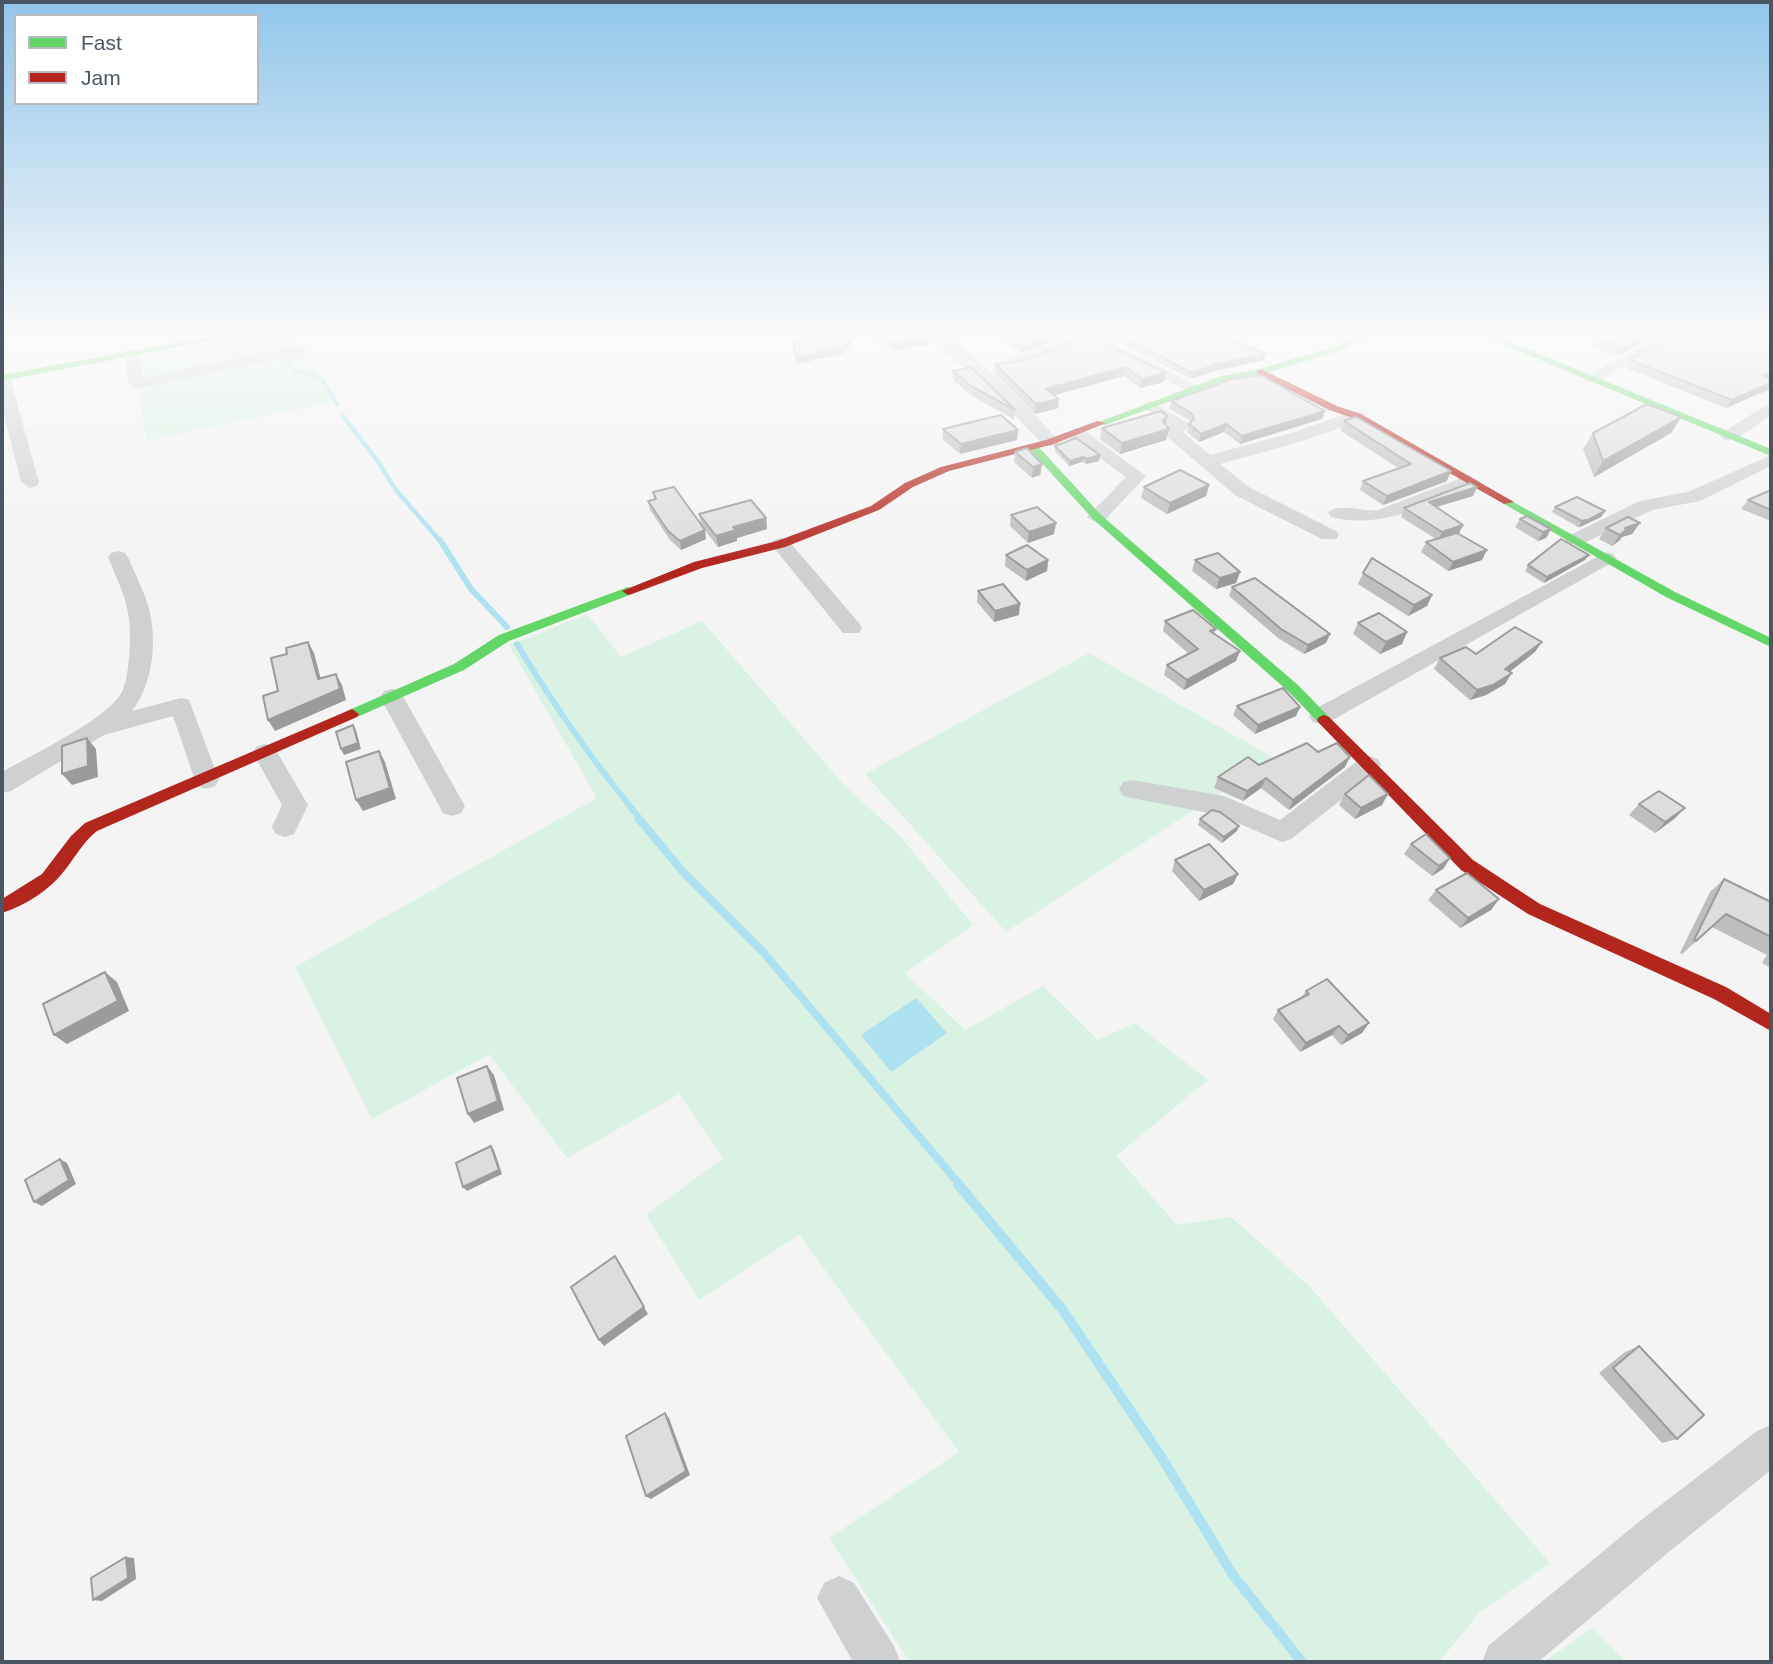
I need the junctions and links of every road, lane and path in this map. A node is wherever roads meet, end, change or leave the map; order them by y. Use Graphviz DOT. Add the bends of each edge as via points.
graph roads {
  1 [pos="8,407"];
  2 [pos="1021,407"];
  3 [pos="1147,407"];
  4 [pos="1150,407"];
  5 [pos="1331,407"];
  6 [pos="1642,407"];
  7 [pos="1659,407"];
  8 [pos="1771,407"];
  9 [pos="1357,416"];
  10 [pos="1076,433"];
  11 [pos="1729,436"];
  12 [pos="1051,442"];
  13 [pos="1033,447"];
  14 [pos="1771,458"];
  15 [pos="1206,462"];
  16 [pos="23,474"];
  17 [pos="1469,481"];
  18 [pos="1338,513"];
  19 [pos="1097,517"];
  20 [pos="1329,536"];
  21 [pos="1575,540"];
  22 [pos="781,544"];
  23 [pos="118,556"];
  24 [pos="1606,558"];
  25 [pos="851,628"];
  26 [pos="1771,643"];
  27 [pos="392,697"];
  28 [pos="1321,716"];
  29 [pos="96,729"];
  30 [pos="265,753"];
  31 [pos="1370,765"];
  32 [pos="206,779"];
  33 [pos="2,784"];
  34 [pos="1132,789"];
  35 [pos="452,806"];
  36 [pos="285,827"];
  37 [pos="2,906"];
  38 [pos="1771,1023"];
  39 [pos="1771,1445"];
  40 [pos="839,1598"];
  41 [pos="878,1662"];
  42 [pos="1504,1662"];
  1 -- 16 [label="street"];
  2 -- 12 [label="street"];
  3 -- 10 [label="main road"];
  4 -- 15 [label="street" via="1181,426 1172,432"];
  5 -- 9 [label="main road"];
  6 -- 14 [label="street"];
  7 -- 11 [label="main road"];
  8 -- 11 [label="street"];
  9 -- 15 [label="street"];
  9 -- 17 [label="main road"];
  10 -- 12 [label="main road"];
  10 -- 19 [label="street" via="1137,476"];
  11 -- 14 [label="main road"];
  12 -- 13 [label="main road"];
  13 -- 19 [label="main road"];
  13 -- 22 [label="main road" via="945,469 909,485 875,508"];
  14 -- 21 [label="street" via="1693,497 1647,505"];
  15 -- 20 [label="street" via="1242,491"];
  17 -- 18 [label="street" via="1382,515"];
  17 -- 21 [label="main road"];
  19 -- 28 [label="main road"];
  21 -- 24 [label="main road"];
  22 -- 25 [label="street"];
  22 -- 27 [label="main road" via="698,565 504,638 459,667"];
  23 -- 29 [label="street" via="139,612 138,676 123,707"];
  24 -- 26 [label="main road"];
  24 -- 28 [label="street"];
  27 -- 30 [label="main road"];
  27 -- 35 [label="street"];
  28 -- 31 [label="main road"];
  29 -- 32 [label="street" via="181,706"];
  29 -- 33 [label="street"];
  30 -- 32 [label="main road"];
  30 -- 36 [label="street" via="295,805"];
  31 -- 34 [label="street" via="1282,832 1224,806"];
  31 -- 38 [label="main road" via="1467,864 1496,885 1534,909 1720,993"];
  32 -- 37 [label="main road" via="91,827 75,839 48,879"];
  39 -- 42 [label="street"];
  40 -- 41 [label="street"];
}
